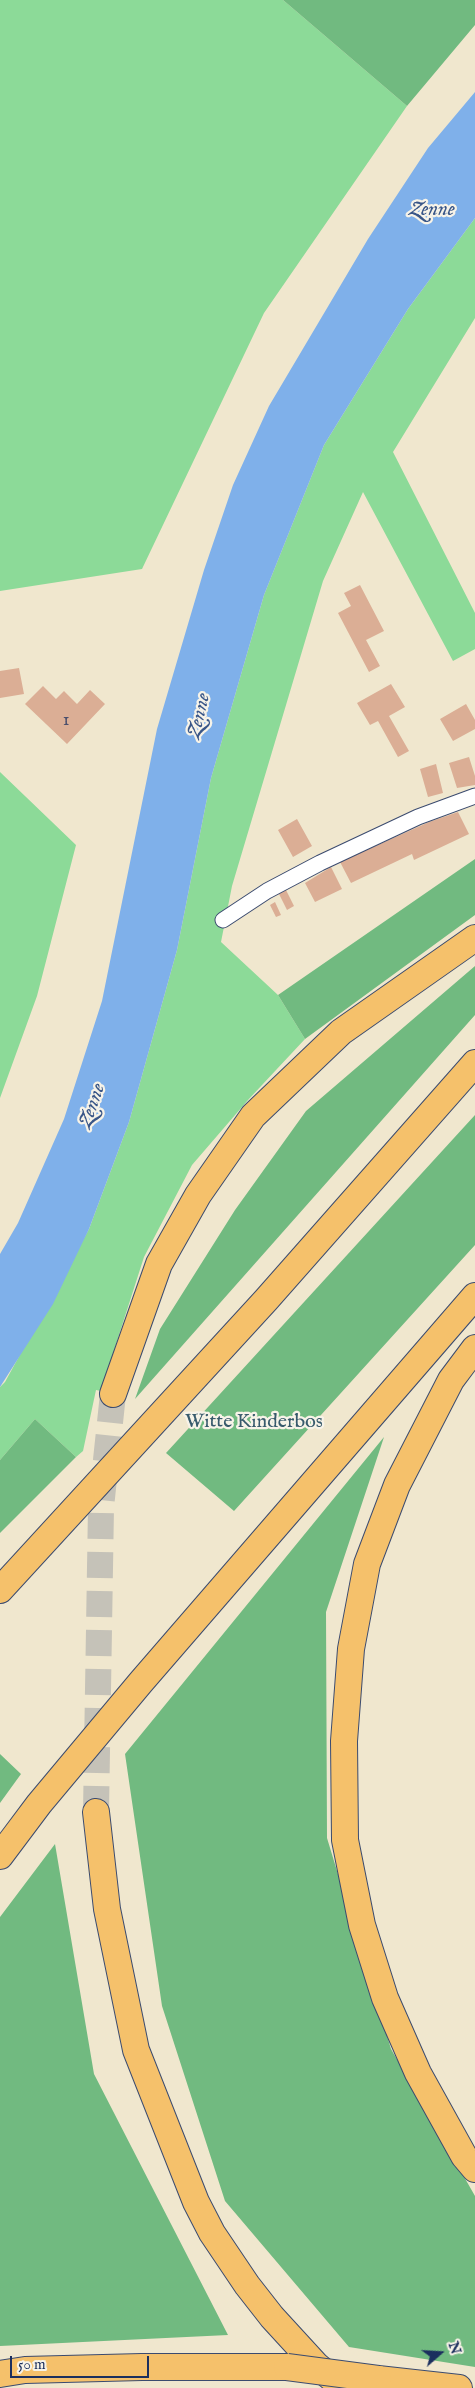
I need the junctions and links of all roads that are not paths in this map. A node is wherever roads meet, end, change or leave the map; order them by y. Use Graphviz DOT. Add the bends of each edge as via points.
graph roads {
  1 [pos="475,796"];
  2 [pos="223,920"];
  3 [pos="475,938"];
  4 [pos="475,1063"];
  5 [pos="475,1296"];
  6 [pos="475,1348"];
  7 [pos="113,1394"];
  8 [pos="0,1590"];
  9 [pos="96,1812"];
  10 [pos="0,1856"];
  11 [pos="475,2169"];
  12 [pos="0,2374"];
  13 [pos="344,2388"];
  14 [pos="459,2388"];
  1 -- 2 [label="street" via="418,817 320,863 267,891"];
  3 -- 7 [label="highway" via="341,1032 253,1116 198,1195 159,1264"];
  4 -- 8 [label="highway" via="206,1366"];
  5 -- 10 [label="highway" via="135,1690 39,1804"];
  6 -- 11 [label="highway" via="451,1380 396,1485 367,1564 351,1649 344,1751 344,1840 362,1925 382,1989 418,2073 464,2156"];
  9 -- 13 [label="highway" via="107,1909 136,2050 196,2202 247,2285 272,2317 316,2365"];
  12 -- 14 [label="highway, bridge" via="25,2370 142,2367 287,2367"];
}
